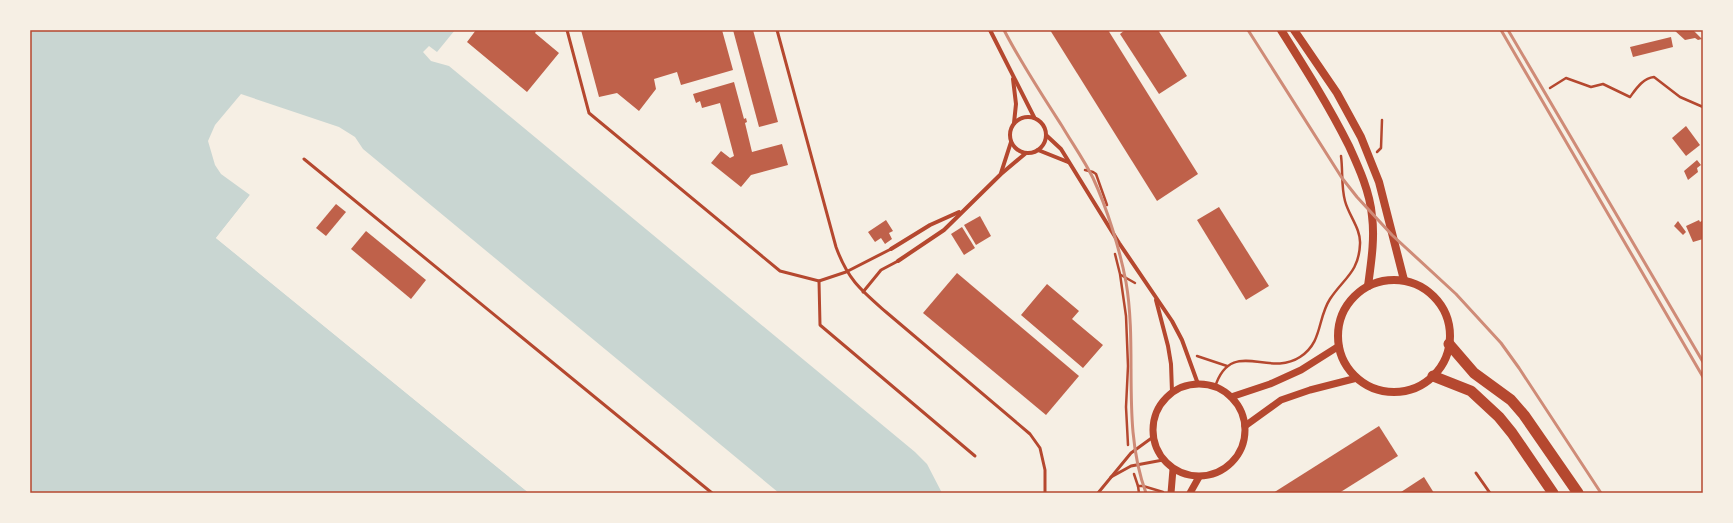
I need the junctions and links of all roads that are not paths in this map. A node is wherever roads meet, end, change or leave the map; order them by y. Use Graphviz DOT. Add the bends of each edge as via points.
graph roads {
  1 [pos="568,30"];
  2 [pos="777,30"];
  3 [pos="990,30"];
  4 [pos="1281,30"];
  5 [pos="1294,30"];
  6 [pos="1012,74"];
  7 [pos="1034,117"];
  8 [pos="1014,123"];
  9 [pos="1046,135"];
  10 [pos="1011,142"];
  11 [pos="1038,150"];
  12 [pos="1026,153"];
  13 [pos="304,158"];
  14 [pos="1068,162"];
  15 [pos="1001,174"];
  16 [pos="962,212"];
  17 [pos="891,249"];
  18 [pos="898,261"];
  19 [pos="846,272"];
  20 [pos="1404,280"];
  21 [pos="819,281"];
  22 [pos="1368,286"];
  23 [pos="863,292"];
  24 [pos="1155,298"];
  25 [pos="1449,344"];
  26 [pos="1339,346"];
  27 [pos="1433,376"];
  28 [pos="1357,378"];
  29 [pos="1198,384"];
  30 [pos="1172,392"];
  31 [pos="1231,397"];
  32 [pos="1245,426"];
  33 [pos="1153,437"];
  34 [pos="975,456"];
  35 [pos="1163,460"];
  36 [pos="1173,469"];
  37 [pos="1476,472"];
  38 [pos="1199,477"];
  39 [pos="1109,478"];
  40 [pos="712,493"];
  41 [pos="1045,493"];
  42 [pos="1098,493"];
  43 [pos="1171,493"];
  44 [pos="1190,493"];
  45 [pos="1490,493"];
  46 [pos="1553,493"];
  47 [pos="1578,493"];
  1 -- 21 [label="lane" via="588,113 780,270"];
  2 -- 19 [label="lane" via="836,247"];
  3 -- 6 [label="street"];
  4 -- 22 [label="main road" via="1336,121 1366,188 1373,235"];
  5 -- 20 [label="main road" via="1337,93 1361,137 1379,182"];
  6 -- 7 [label="street"];
  6 -- 8 [label="street" via="1016,104"];
  7 -- 8 [label="street" via="1022,118"];
  7 -- 9 [label="street" via="1042,122"];
  8 -- 10 [label="street" via="1010,132"];
  9 -- 11 [label="street"];
  9 -- 14 [label="street" via="1061,149"];
  10 -- 12 [label="street"];
  10 -- 15 [label="street"];
  11 -- 12 [label="street"];
  11 -- 14 [label="street"];
  12 -- 15 [label="street"];
  13 -- 40 [label="lane"];
  14 -- 24 [label="street"];
  15 -- 16 [label="street"];
  16 -- 17 [label="street" via="930,225"];
  16 -- 18 [label="street" via="944,230"];
  17 -- 19 [label="lane"];
  18 -- 23 [label="lane" via="881,270"];
  19 -- 21 [label="lane"];
  19 -- 23 [label="lane"];
  20 -- 22 [label="main road" via="1386,280"];
  20 -- 25 [label="main road" via="1420,286 1434,296 1444,310 1449,326"];
  21 -- 34 [label="lane" via="820,325"];
  22 -- 26 [label="main road" via="1354,296 1344,311 1338,328"];
  23 -- 41 [label="lane" via="1030,434 1040,448 1045,470"];
  24 -- 29 [label="street" via="1182,340"];
  24 -- 30 [label="street" via="1168,346"];
  25 -- 27 [label="main road" via="1444,361"];
  25 -- 47 [label="highway" via="1474,373 1511,400 1524,415"];
  26 -- 28 [label="main road" via="1345,364"];
  26 -- 31 [label="street" via="1301,370"];
  27 -- 28 [label="main road" via="1416,387 1396,392 1375,388"];
  27 -- 46 [label="highway" via="1471,391 1499,416"];
  28 -- 32 [label="street" via="1282,400"];
  29 -- 30 [label="street"];
  29 -- 31 [label="street" via="1215,387"];
  30 -- 33 [label="street" via="1156,412"];
  31 -- 32 [label="street" via="1243,416"];
  32 -- 38 [label="street" via="1240,451 1233,462 1212,475"];
  33 -- 35 [label="street" via="1156,450"];
  33 -- 39 [label="lane" via="1131,453"];
  35 -- 36 [label="street"];
  35 -- 39 [label="lane" via="1132,466"];
  36 -- 38 [label="street" via="1185,475"];
  36 -- 43 [label="street"];
  37 -- 45 [label="lane"];
  38 -- 44 [label="street"];
  39 -- 42 [label="lane"];
}
